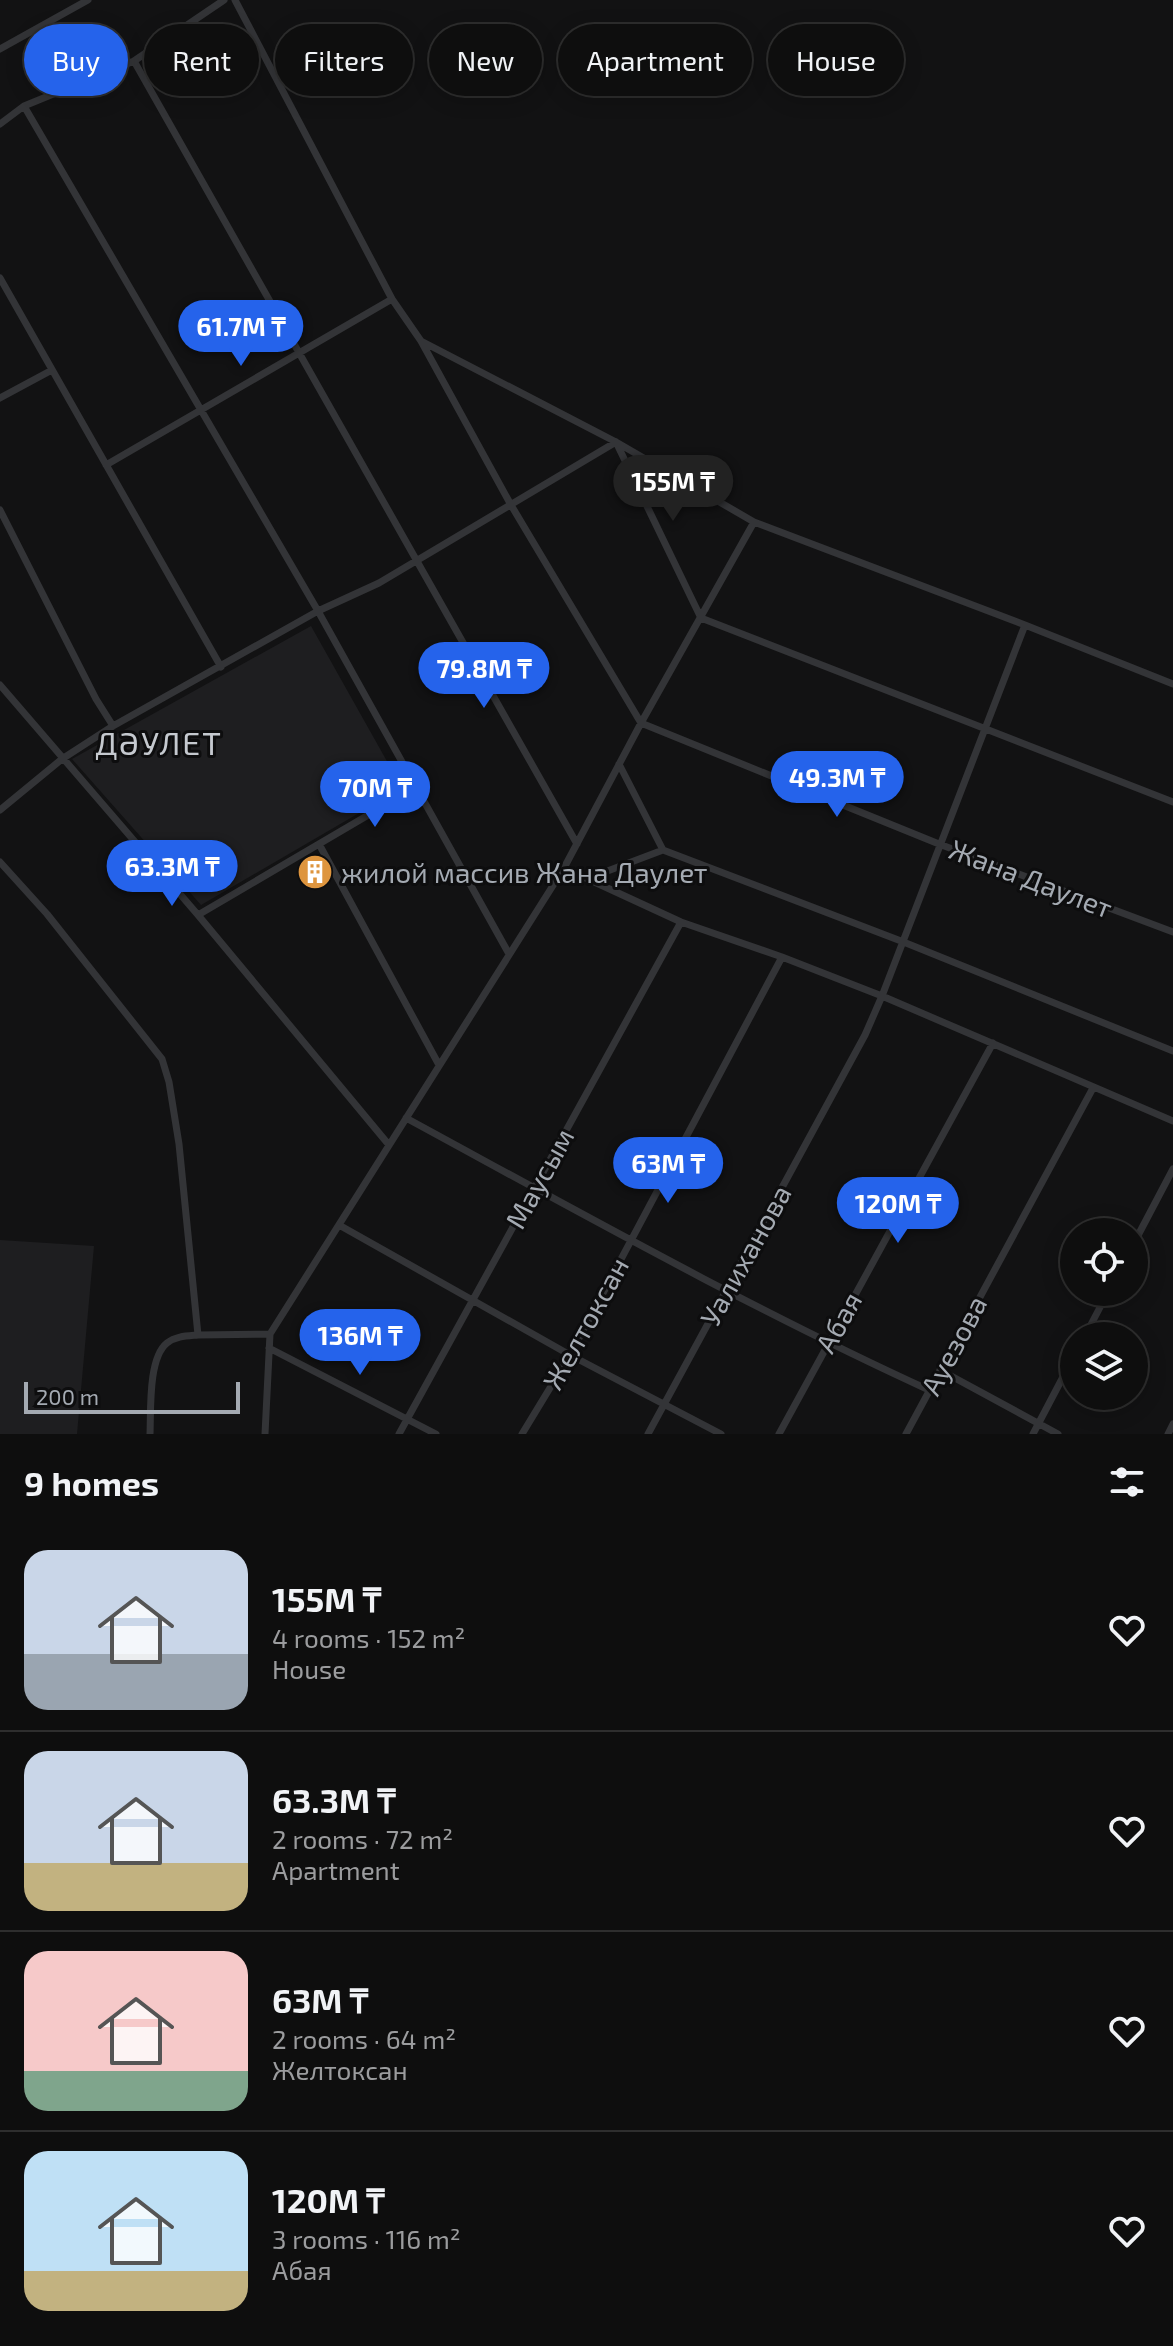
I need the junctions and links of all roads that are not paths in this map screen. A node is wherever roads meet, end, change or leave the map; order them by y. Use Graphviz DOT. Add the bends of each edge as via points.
graph roads {
  1 [pos="88,0"];
  2 [pos="224,0"];
  3 [pos="235,0"];
  4 [pos="0,49"];
  5 [pos="134,61"];
  6 [pos="24,106"];
  7 [pos="0,124"];
  8 [pos="0,278"];
  9 [pos="392,299"];
  10 [pos="421,341"];
  11 [pos="300,353"];
  12 [pos="52,370"];
  13 [pos="0,398"];
  14 [pos="201,410"];
  15 [pos="616,442"];
  16 [pos="106,465"];
  17 [pos="511,505"];
  18 [pos="0,510"];
  19 [pos="754,522"];
  20 [pos="418,560"];
  21 [pos="318,611"];
  22 [pos="701,618"];
  23 [pos="1025,625"];
  24 [pos="221,667"];
  25 [pos="1173,684"];
  26 [pos="0,685"];
  27 [pos="641,723"];
  28 [pos="113,726"];
  29 [pos="985,727"];
  30 [pos="62,759"];
  31 [pos="619,764"];
  32 [pos="416,787"];
  33 [pos="1173,802"];
  34 [pos="0,810"];
  35 [pos="319,844"];
  36 [pos="577,844"];
  37 [pos="939,844"];
  38 [pos="663,850"];
  39 [pos="0,862"];
  40 [pos="564,868"];
  41 [pos="589,878"];
  42 [pos="198,915"];
  43 [pos="681,922"];
  44 [pos="1173,932"];
  45 [pos="901,941"];
  46 [pos="509,954"];
  47 [pos="782,957"];
  48 [pos="882,996"];
  49 [pos="993,1043"];
  50 [pos="1173,1051"];
  51 [pos="439,1065"];
  52 [pos="1093,1088"];
  53 [pos="406,1118"];
  54 [pos="1173,1121"];
  55 [pos="389,1145"];
  56 [pos="1173,1169"];
  57 [pos="534,1188"];
  58 [pos="1147,1218"];
  59 [pos="339,1225"];
  60 [pos="631,1241"];
  61 [pos="726,1290"];
  62 [pos="472,1300"];
  63 [pos="270,1334"];
  64 [pos="198,1335"];
  65 [pos="827,1343"];
  66 [pos="269,1348"];
  67 [pos="570,1355"];
  68 [pos="940,1370"];
  69 [pos="1060,1382"];
  70 [pos="929,1390"];
  71 [pos="663,1404"];
  72 [pos="407,1419"];
  73 [pos="1039,1422"];
  74 [pos="1173,1424"];
  75 [pos="150,1434"];
  76 [pos="265,1434"];
  77 [pos="399,1434"];
  78 [pos="436,1434"];
  79 [pos="522,1434"];
  80 [pos="648,1434"];
  81 [pos="721,1434"];
  82 [pos="779,1434"];
  83 [pos="906,1434"];
  84 [pos="1033,1434"];
  85 [pos="1058,1434"];
  86 [pos="1168,1434"];
  1 -- 4 [label="street"];
  2 -- 5 [label="street"];
  3 -- 9 [label="street"];
  5 -- 6 [label="street"];
  5 -- 11 [label="street"];
  6 -- 7 [label="street"];
  6 -- 14 [label="street"];
  8 -- 12 [label="street"];
  9 -- 10 [label="street"];
  9 -- 11 [label="street"];
  10 -- 15 [label="street"];
  10 -- 17 [label="street"];
  11 -- 14 [label="street"];
  11 -- 20 [label="street"];
  12 -- 13 [label="street"];
  12 -- 16 [label="street"];
  14 -- 16 [label="street"];
  14 -- 21 [label="street"];
  15 -- 17 [label="street"];
  15 -- 19 [label="street"];
  15 -- 22 [label="street"];
  16 -- 24 [label="street"];
  17 -- 20 [label="street"];
  17 -- 27 [label="street"];
  18 -- 28 [label="street"];
  19 -- 22 [label="street"];
  19 -- 23 [label="street"];
  20 -- 21 [label="street"];
  20 -- 36 [label="street"];
  21 -- 24 [label="street"];
  21 -- 32 [label="street"];
  22 -- 27 [label="street"];
  22 -- 29 [label="street"];
  23 -- 25 [label="street"];
  23 -- 29 [label="street, Уалиханова"];
  24 -- 28 [label="street"];
  26 -- 30 [label="street"];
  27 -- 31 [label="street"];
  27 -- 37 [label="street, Жана Даулет"];
  28 -- 30 [label="street"];
  29 -- 33 [label="street"];
  29 -- 37 [label="street, Уалиханова"];
  30 -- 34 [label="street"];
  30 -- 42 [label="street"];
  31 -- 36 [label="street"];
  31 -- 38 [label="street"];
  32 -- 35 [label="street"];
  32 -- 46 [label="street"];
  35 -- 42 [label="street"];
  35 -- 51 [label="street"];
  36 -- 40 [label="street"];
  37 -- 44 [label="street, Жана Даулет"];
  37 -- 45 [label="street, Уалиханова"];
  38 -- 41 [label="street"];
  38 -- 45 [label="street"];
  39 -- 64 [label="street" via="162,1059 179,1144"];
  40 -- 41 [label="street"];
  40 -- 46 [label="street"];
  41 -- 43 [label="street"];
  42 -- 55 [label="street"];
  43 -- 47 [label="street"];
  43 -- 57 [label="street, Маусым"];
  45 -- 48 [label="street, Уалиханова"];
  45 -- 50 [label="street"];
  46 -- 51 [label="street"];
  47 -- 48 [label="street"];
  47 -- 60 [label="street, Желтоксан"];
  48 -- 49 [label="street"];
  48 -- 61 [label="street, Уалиханова"];
  49 -- 52 [label="street"];
  49 -- 65 [label="street, Абая"];
  51 -- 53 [label="street"];
  52 -- 54 [label="street"];
  52 -- 68 [label="street, Ауезова"];
  53 -- 55 [label="street"];
  53 -- 57 [label="street"];
  55 -- 59 [label="street"];
  56 -- 58 [label="street"];
  57 -- 60 [label="street"];
  57 -- 62 [label="street, Маусым"];
  59 -- 62 [label="street"];
  59 -- 63 [label="street"];
  60 -- 61 [label="street"];
  60 -- 67 [label="street, Желтоксан"];
  61 -- 65 [label="street"];
  61 -- 71 [label="street, Уалиханова"];
  62 -- 67 [label="street"];
  62 -- 72 [label="street, Маусым"];
  63 -- 64 [label="street"];
  63 -- 66 [label="street"];
  64 -- 75 [label="street" via="178,1337 159,1353"];
  65 -- 70 [label="street"];
  65 -- 82 [label="street, Абая"];
  66 -- 72 [label="street"];
  66 -- 76 [label="street"];
  67 -- 71 [label="street"];
  67 -- 79 [label="street, Желтоксан"];
  68 -- 70 [label="street, Ауезова"];
  68 -- 73 [label="street"];
  69 -- 73 [label="street"];
  70 -- 83 [label="street, Ауезова"];
  71 -- 80 [label="street, Уалиханова"];
  71 -- 81 [label="street"];
  72 -- 77 [label="street, Маусым"];
  72 -- 78 [label="street"];
  73 -- 84 [label="street"];
  73 -- 85 [label="street"];
  74 -- 86 [label="street"];
}
